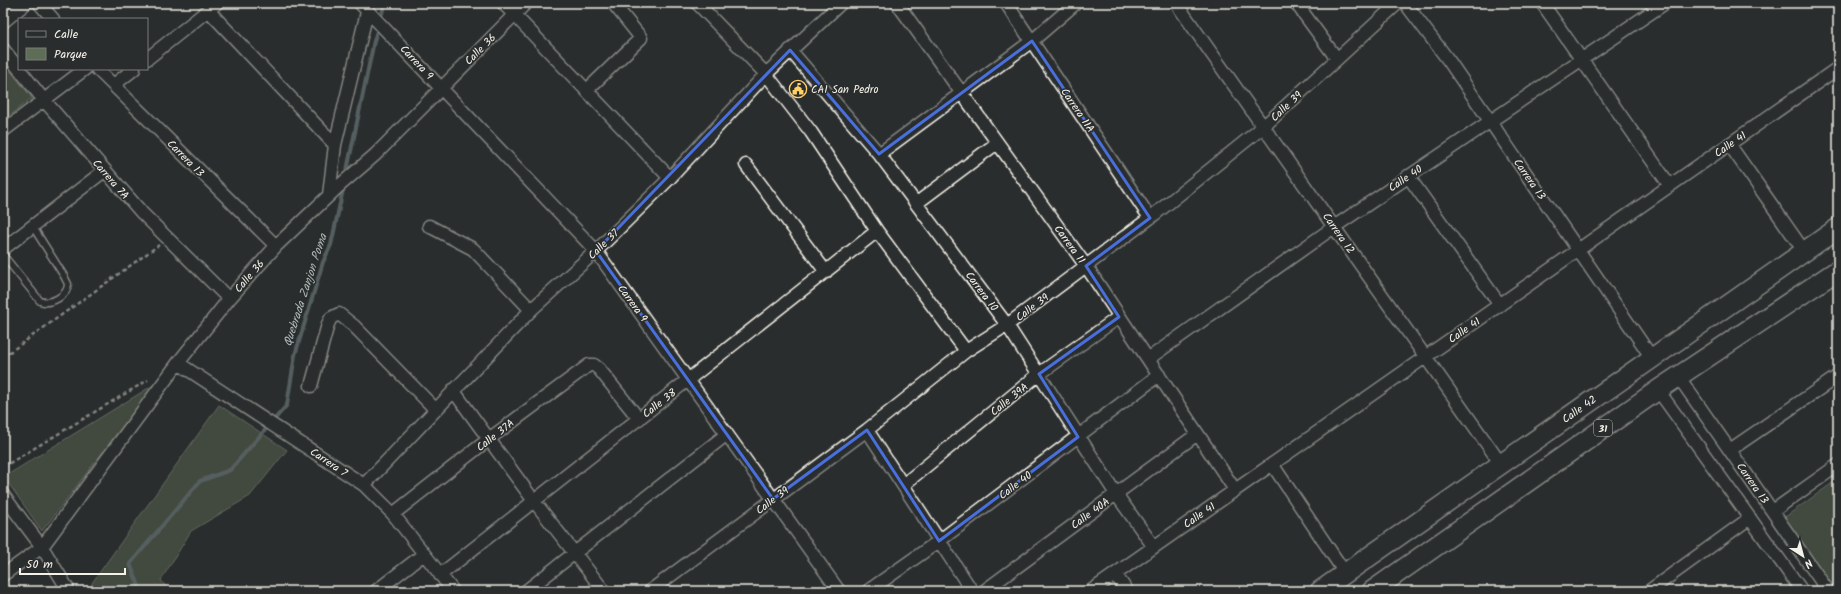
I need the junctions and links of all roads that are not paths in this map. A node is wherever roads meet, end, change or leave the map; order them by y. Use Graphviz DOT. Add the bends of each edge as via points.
graph roads {
  1 [pos="26,3"];
  2 [pos="39,3"];
  3 [pos="503,3"];
  4 [pos="526,3"];
  5 [pos="613,3"];
  6 [pos="697,3"];
  7 [pos="841,3"];
  8 [pos="897,3"];
  9 [pos="1006,3"];
  10 [pos="1076,3"];
  11 [pos="1176,3"];
  12 [pos="1296,3"];
  13 [pos="1398,3"];
  14 [pos="1405,3"];
  15 [pos="1542,3"];
  16 [pos="1665,3"];
  17 [pos="212,6"];
  18 [pos="367,11"];
  19 [pos="514,15"];
  20 [pos="52,18"];
  21 [pos="3,22"];
  22 [pos="1032,41"];
  23 [pos="3,49"];
  24 [pos="790,50"];
  25 [pos="148,57"];
  26 [pos="1337,59"];
  27 [pos="1583,59"];
  28 [pos="18,68"];
  29 [pos="1838,68"];
  30 [pos="20,70"];
  31 [pos="84,70"];
  32 [pos="98,70"];
  33 [pos="133,70"];
  34 [pos="766,74"];
  35 [pos="115,84"];
  36 [pos="441,88"];
  37 [pos="587,90"];
  38 [pos="961,94"];
  39 [pos="43,99"];
  40 [pos="1490,121"];
  41 [pos="1263,127"];
  42 [pos="3,131"];
  43 [pos="997,143"];
  44 [pos="1729,144"];
  45 [pos="335,145"];
  46 [pos="879,154"];
  47 [pos="746,165"];
  48 [pos="104,171"];
  49 [pos="1408,176"];
  50 [pos="670,178"];
  51 [pos="1670,186"];
  52 [pos="329,195"];
  53 [pos="917,203"];
  54 [pos="1150,218"];
  55 [pos="429,226"];
  56 [pos="33,227"];
  57 [pos="1334,227"];
  58 [pos="1838,228"];
  59 [pos="877,231"];
  60 [pos="276,246"];
  61 [pos="3,250"];
  62 [pos="1579,250"];
  63 [pos="596,251"];
  64 [pos="1804,251"];
  65 [pos="3,255"];
  66 [pos="1086,266"];
  67 [pos="1838,270"];
  68 [pos="826,272"];
  69 [pos="229,299"];
  70 [pos="1500,305"];
  71 [pos="531,310"];
  72 [pos="1119,317"];
  73 [pos="1007,326"];
  74 [pos="966,351"];
  75 [pos="1426,357"];
  76 [pos="1652,358"];
  77 [pos="1148,359"];
  78 [pos="178,363"];
  79 [pos="1039,374"];
  80 [pos="1159,375"];
  81 [pos="1678,376"];
  82 [pos="1838,376"];
  83 [pos="688,380"];
  84 [pos="311,386"];
  85 [pos="453,390"];
  86 [pos="1658,390"];
  87 [pos="435,410"];
  88 [pos="639,419"];
  89 [pos="867,430"];
  90 [pos="727,434"];
  91 [pos="1196,434"];
  92 [pos="1078,437"];
  93 [pos="489,439"];
  94 [pos="1730,450"];
  95 [pos="1272,464"];
  96 [pos="1501,464"];
  97 [pos="1838,465"];
  98 [pos="364,485"];
  99 [pos="903,485"];
  100 [pos="1235,490"];
  101 [pos="1116,494"];
  102 [pos="3,495"];
  103 [pos="773,499"];
  104 [pos="534,501"];
  105 [pos="1773,511"];
  106 [pos="393,514"];
  107 [pos="1750,518"];
  108 [pos="940,541"];
  109 [pos="42,547"];
  110 [pos="1154,547"];
  111 [pos="574,553"];
  112 [pos="424,554"];
  113 [pos="1345,573"];
  114 [pos="1115,574"];
  115 [pos="3,575"];
  116 [pos="440,575"];
  117 [pos="69,591"];
  118 [pos="376,591"];
  119 [pos="453,591"];
  120 [pos="526,591"];
  121 [pos="604,591"];
  122 [pos="650,591"];
  123 [pos="839,591"];
  124 [pos="868,591"];
  125 [pos="972,591"];
  126 [pos="984,591"];
  127 [pos="1091,591"];
  128 [pos="1127,591"];
  129 [pos="1320,591"];
  130 [pos="1372,591"];
  131 [pos="1649,591"];
  132 [pos="1802,591"];
  133 [pos="1828,591"];
  1 -- 21 [label="street"];
  2 -- 20 [label="street"];
  3 -- 19 [label="street"];
  4 -- 19 [label="street, Calle 36"];
  5 -- 37 [label="street" via="641,38"];
  6 -- 34 [label="street"];
  7 -- 24 [label="street, Calle 37"];
  8 -- 38 [label="street, Carrera 11"];
  9 -- 22 [label="street, Carrera 11A"];
  10 -- 22 [label="street"];
  11 -- 41 [label="street, Carrera 12"];
  12 -- 26 [label="street"];
  13 -- 26 [label="street, Calle 39"];
  14 -- 40 [label="street, Carrera 13"];
  15 -- 27 [label="street"];
  16 -- 27 [label="street, Calle 40"];
  17 -- 25 [label="street"];
  17 -- 45 [label="street"];
  18 -- 36 [label="street, Carrera 9"];
  18 -- 45 [label="street"];
  19 -- 36 [label="street, Calle 36"];
  19 -- 37 [label="street"];
  22 -- 38 [label="street"];
  22 -- 54 [label="street, Carrera 11A"];
  23 -- 28 [label="street, Carrera 7A"];
  24 -- 34 [label="street, Calle 37"];
  24 -- 46 [label="street, Carrera 10"];
  26 -- 41 [label="street, Calle 39"];
  27 -- 40 [label="street, Calle 40"];
  27 -- 51 [label="street"];
  29 -- 44 [label="street, Calle 41"];
  30 -- 39 [label="street, Carrera 7A"];
  31 -- 39 [label="street"];
  32 -- 35 [label="street, Carrera 13"];
  33 -- 35 [label="street"];
  34 -- 50 [label="street, Calle 37"];
  34 -- 59 [label="street" via="811,132"];
  35 -- 60 [label="street, Carrera 13"];
  36 -- 52 [label="street, Calle 36" via="375,155"];
  36 -- 63 [label="street, Carrera 9"];
  37 -- 50 [label="street"];
  38 -- 43 [label="street, Carrera 11"];
  38 -- 46 [label="street"];
  39 -- 42 [label="street"];
  39 -- 48 [label="street, Carrera 7A"];
  40 -- 49 [label="street, Calle 40"];
  40 -- 62 [label="street, Carrera 13"];
  41 -- 54 [label="street, Calle 39"];
  41 -- 57 [label="street, Carrera 12"];
  43 -- 53 [label="street"];
  43 -- 66 [label="street, Carrera 11"];
  44 -- 51 [label="street, Calle 41"];
  44 -- 64 [label="street"];
  45 -- 52 [label="street"];
  46 -- 53 [label="street, Carrera 10"];
  47 -- 68 [label="street"];
  48 -- 56 [label="street"];
  48 -- 69 [label="street, Carrera 7A" via="167,239"];
  49 -- 57 [label="street, Calle 40"];
  49 -- 70 [label="street"];
  50 -- 63 [label="street, Calle 37"];
  51 -- 62 [label="street, Calle 41"];
  52 -- 60 [label="street, Calle 36"];
  53 -- 73 [label="street, Carrera 10"];
  54 -- 66 [label="street, Calle 39"];
  55 -- 71 [label="street" via="473,249"];
  56 -- 61 [label="street"];
  56 -- 65 [label="lane" via="64,276 68,284 66,292 48,302 40,301"];
  57 -- 75 [label="street, Carrera 12"];
  57 -- 77 [label="street, Calle 40"];
  58 -- 64 [label="main road, Calle 42"];
  59 -- 68 [label="street, Calle 38"];
  59 -- 74 [label="street"];
  60 -- 69 [label="street, Calle 36"];
  62 -- 70 [label="street, Calle 41"];
  62 -- 76 [label="street, Carrera 13"];
  63 -- 71 [label="street, Calle 37"];
  63 -- 83 [label="street, Carrera 9"];
  64 -- 76 [label="main road, Calle 42"];
  66 -- 72 [label="street, Carrera 11"];
  66 -- 73 [label="street, Calle 39"];
  67 -- 81 [label="main road, 31"];
  68 -- 83 [label="street, Calle 38"];
  69 -- 78 [label="street, Calle 36"];
  70 -- 75 [label="street, Calle 41"];
  71 -- 85 [label="street, Calle 37"];
  72 -- 77 [label="street, Carrera 11"];
  72 -- 79 [label="street, Calle 39A"];
  73 -- 74 [label="street, Calle 39"];
  73 -- 79 [label="street, Carrera 10"];
  74 -- 89 [label="street, Calle 39"];
  75 -- 95 [label="street, Calle 41"];
  75 -- 96 [label="street, Carrera 12"];
  76 -- 96 [label="main road, Calle 42"];
  77 -- 80 [label="street, Carrera 11"];
  78 -- 98 [label="street, Carrera 7"];
  78 -- 109 [label="street, Calle 36"];
  79 -- 92 [label="street, Carrera 10"];
  79 -- 99 [label="street, Calle 39A"];
  80 -- 91 [label="street, Carrera 11"];
  80 -- 92 [label="street, Calle 40"];
  81 -- 86 [label="main road, 31"];
  81 -- 94 [label="street, Carrera 13"];
  82 -- 94 [label="street"];
  83 -- 88 [label="street, Calle 38"];
  83 -- 90 [label="street, Carrera 9"];
  84 -- 87 [label="street" via="328,324 331,318 339,314 354,326"];
  85 -- 87 [label="street, Calle 37"];
  85 -- 93 [label="street"];
  86 -- 107 [label="street, Carrera 13"];
  86 -- 130 [label="main road, 31"];
  87 -- 98 [label="street, Calle 37"];
  88 -- 93 [label="street, Calle 37A" via="599,369 589,364"];
  88 -- 104 [label="street, Calle 38"];
  89 -- 99 [label="street"];
  89 -- 103 [label="street, Calle 39"];
  90 -- 103 [label="street, Carrera 9"];
  90 -- 111 [label="street"];
  91 -- 100 [label="street, Carrera 11"];
  91 -- 101 [label="street, Calle 40A"];
  92 -- 101 [label="street, Carrera 10"];
  92 -- 108 [label="street, Calle 40"];
  93 -- 104 [label="street"];
  93 -- 106 [label="street, Calle 37A"];
  94 -- 105 [label="street, Carrera 13"];
  95 -- 100 [label="street, Calle 41"];
  95 -- 113 [label="street"];
  96 -- 113 [label="main road, Calle 42"];
  97 -- 105 [label="street"];
  98 -- 106 [label="street, Carrera 7"];
  99 -- 108 [label="street"];
  100 -- 110 [label="street, Calle 41"];
  101 -- 110 [label="street, Carrera 10"];
  101 -- 126 [label="street, Calle 40A"];
  102 -- 109 [label="street"];
  103 -- 122 [label="street, Calle 39"];
  103 -- 123 [label="street, Carrera 9"];
  104 -- 111 [label="street"];
  104 -- 116 [label="street, Calle 38"];
  105 -- 133 [label="street, Carrera 13"];
  106 -- 112 [label="street, Carrera 7"];
  107 -- 131 [label="street"];
  107 -- 132 [label="street, Carrera 13"];
  108 -- 124 [label="street, Calle 40"];
  108 -- 125 [label="street"];
  109 -- 115 [label="street, Calle 36"];
  109 -- 117 [label="street"];
  110 -- 114 [label="street, Calle 41"];
  111 -- 120 [label="street"];
  111 -- 121 [label="street"];
  112 -- 116 [label="street, Carrera 7"];
  112 -- 118 [label="street"];
  113 -- 129 [label="main road, Calle 42"];
  114 -- 127 [label="street, Calle 41"];
  114 -- 128 [label="street"];
  116 -- 119 [label="street, Carrera 7"];
}
